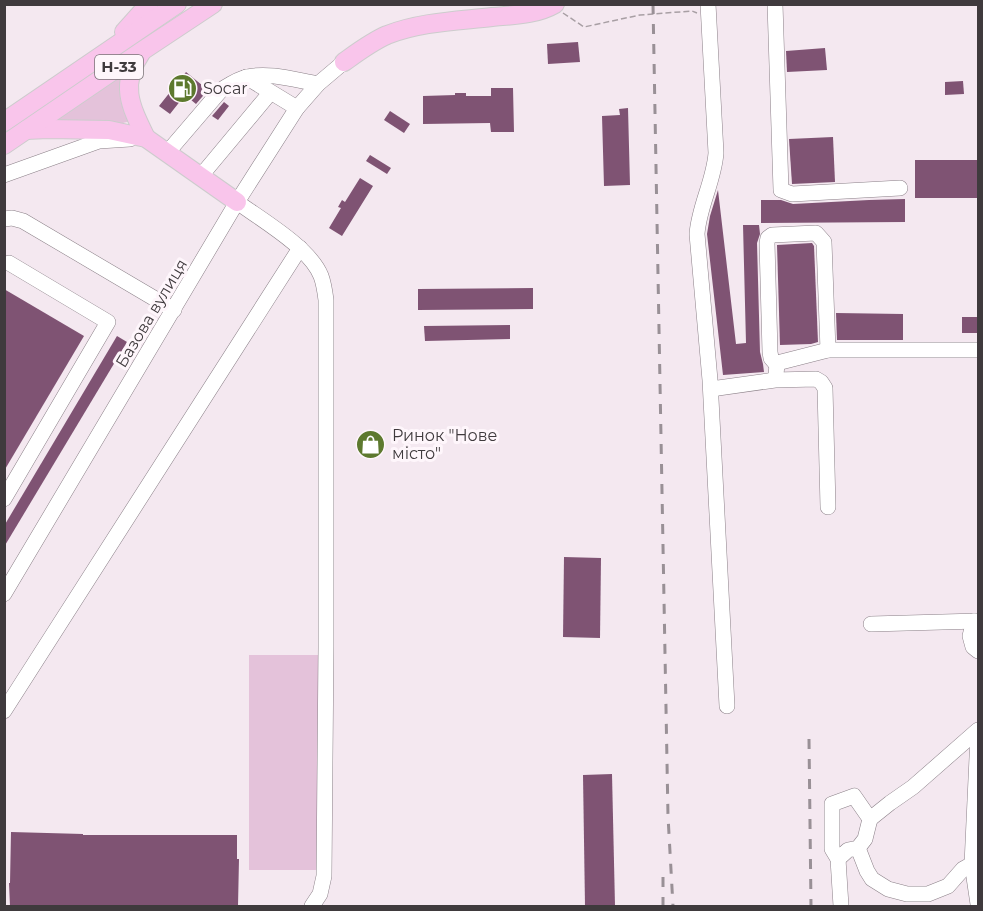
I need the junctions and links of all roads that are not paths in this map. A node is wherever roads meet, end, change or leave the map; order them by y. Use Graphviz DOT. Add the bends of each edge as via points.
graph roads {
  1 [pos="149,4"];
  2 [pos="177,4"];
  3 [pos="213,4"];
  4 [pos="775,4"];
  5 [pos="554,5"];
  6 [pos="708,11"];
  7 [pos="142,51"];
  8 [pos="105,53"];
  9 [pos="344,62"];
  10 [pos="246,77"];
  11 [pos="318,84"];
  12 [pos="270,93"];
  13 [pos="297,108"];
  14 [pos="4,122"];
  15 [pos="26,130"];
  16 [pos="146,138"];
  17 [pos="4,145"];
  18 [pos="167,153"];
  19 [pos="4,175"];
  20 [pos="201,177"];
  21 [pos="900,188"];
  22 [pos="237,202"];
  23 [pos="4,219"];
  24 [pos="300,248"];
  25 [pos="9,263"];
  26 [pos="174,310"];
  27 [pos="828,350"];
  28 [pos="978,350"];
  29 [pos="776,373"];
  30 [pos="711,389"];
  31 [pos="4,499"];
  32 [pos="828,507"];
  33 [pos="4,594"];
  34 [pos="976,621"];
  35 [pos="871,624"];
  36 [pos="978,651"];
  37 [pos="727,706"];
  38 [pos="4,711"];
  39 [pos="978,730"];
  40 [pos="978,736"];
  41 [pos="870,819"];
  42 [pos="858,848"];
  43 [pos="838,859"];
  44 [pos="972,864"];
  45 [pos="978,904"];
  46 [pos="312,906"];
  47 [pos="841,906"];
  1 -- 8 [label="main road"];
  2 -- 8 [label="main road, Н-33"];
  3 -- 7 [label="main road, Н-33"];
  4 -- 21 [label="street" via="781,190 792,194"];
  5 -- 9 [label="main road" via="533,13 409,28 366,46"];
  6 -- 30 [label="street" via="716,153 697,234"];
  7 -- 15 [label="main road, Н-33"];
  7 -- 16 [label="main road" via="129,76 128,89"];
  8 -- 14 [label="main road, Н-33"];
  9 -- 11 [label="street, Базова вулиця"];
  10 -- 11 [label="street" via="263,75"];
  10 -- 12 [label="street"];
  10 -- 18 [label="street" via="221,90"];
  11 -- 13 [label="street, Базова вулиця"];
  12 -- 13 [label="street"];
  12 -- 20 [label="street"];
  13 -- 22 [label="street, Базова вулиця"];
  15 -- 16 [label="main road" via="110,130"];
  15 -- 17 [label="main road, Н-33"];
  16 -- 18 [label="main road"];
  16 -- 19 [label="street" via="99,141"];
  18 -- 20 [label="main road"];
  20 -- 22 [label="main road"];
  22 -- 24 [label="street"];
  22 -- 26 [label="street, Базова вулиця"];
  23 -- 26 [label="street" via="23,221"];
  24 -- 38 [label="street"];
  24 -- 46 [label="street" via="322,278 327,322 324,876"];
  25 -- 31 [label="street" via="108,322"];
  26 -- 33 [label="street, Базова вулиця"];
  27 -- 28 [label="street"];
  27 -- 29 [label="street" via="781,362"];
  27 -- 29 [label="street" via="824,242 816,233 772,235 767,243 770,352"];
  29 -- 30 [label="street"];
  29 -- 32 [label="street" via="816,379 825,388"];
  30 -- 37 [label="street"];
  34 -- 35 [label="street"];
  34 -- 36 [label="street" via="970,636"];
  39 -- 41 [label="street"];
  40 -- 44 [label="street"];
  41 -- 42 [label="street" via="865,839"];
  41 -- 43 [label="street" via="854,796 832,804 832,849"];
  42 -- 43 [label="street" via="848,850"];
  42 -- 44 [label="street" via="872,879 907,894 928,894 948,886"];
  43 -- 47 [label="street"];
  44 -- 45 [label="street"];
}
